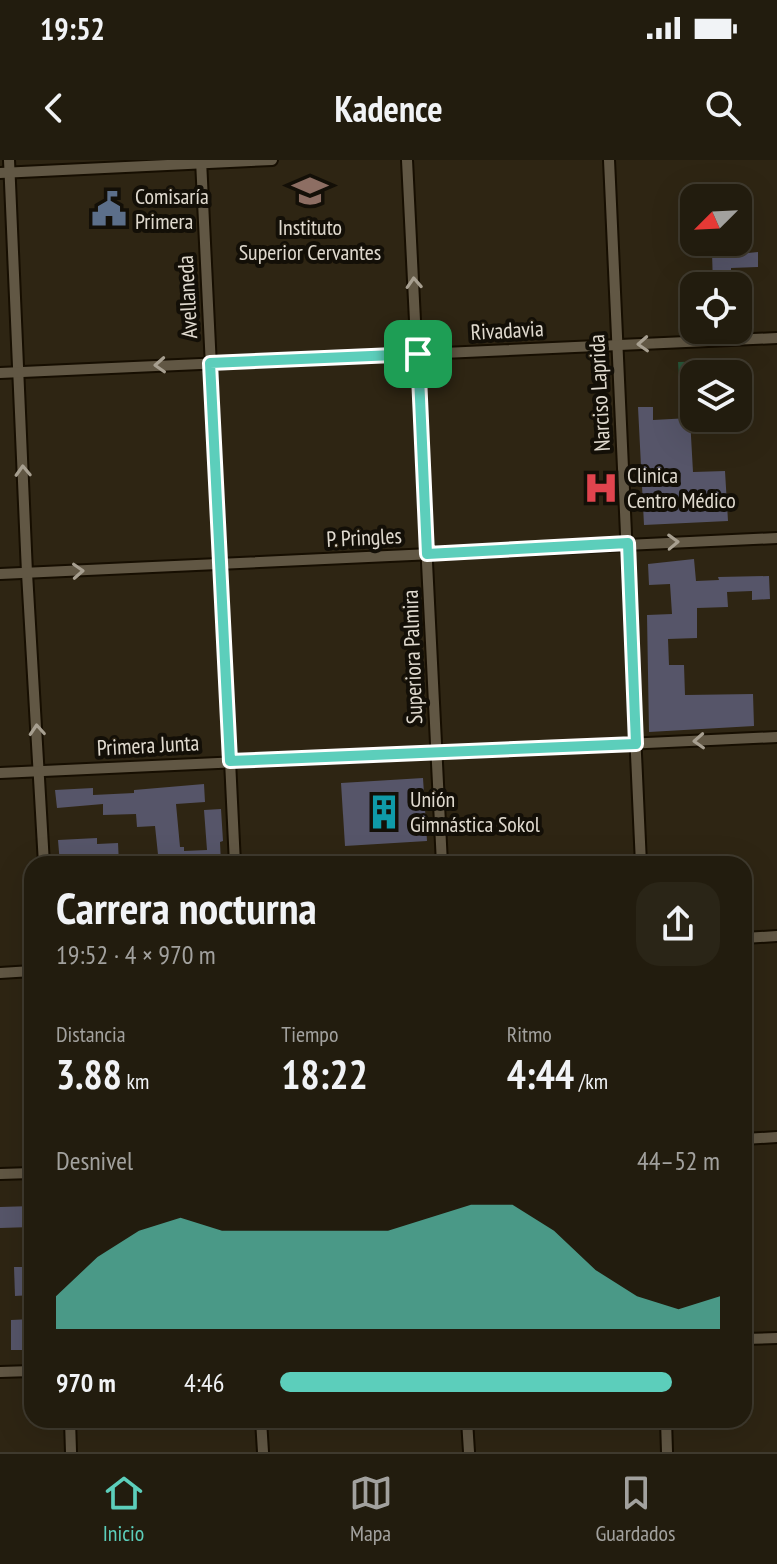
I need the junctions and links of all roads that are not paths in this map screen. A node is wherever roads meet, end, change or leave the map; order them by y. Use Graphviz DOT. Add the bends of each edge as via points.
graph roads {
  1 [pos="9,160"];
  2 [pos="272,160"];
  3 [pos="407,160"];
  4 [pos="609,160"];
  5 [pos="201,162"];
  6 [pos="5,173"];
  7 [pos="777,338"];
  8 [pos="617,345"];
  9 [pos="418,354"];
  10 [pos="210,363"];
  11 [pos="20,372"];
  12 [pos="0,373"];
  13 [pos="777,538"];
  14 [pos="628,543"];
  15 [pos="427,554"];
  16 [pos="220,563"];
  17 [pos="27,573"];
  18 [pos="0,574"];
  19 [pos="777,737"];
  20 [pos="636,744"];
  21 [pos="436,754"];
  22 [pos="230,761"];
  23 [pos="40,771"];
  24 [pos="0,773"];
  25 [pos="44,856"];
  26 [pos="235,856"];
  27 [pos="442,856"];
  28 [pos="641,856"];
  29 [pos="777,936"];
  30 [pos="752,938"];
  31 [pos="24,972"];
  32 [pos="0,973"];
  33 [pos="777,1137"];
  34 [pos="752,1139"];
  35 [pos="24,1173"];
  36 [pos="0,1174"];
  37 [pos="777,1338"];
  38 [pos="752,1339"];
  39 [pos="24,1371"];
  40 [pos="0,1372"];
  41 [pos="70,1428"];
  42 [pos="262,1428"];
  43 [pos="468,1428"];
  44 [pos="666,1428"];
  45 [pos="71,1452"];
  46 [pos="263,1452"];
  47 [pos="469,1452"];
  48 [pos="667,1452"];
  1 -- 6 [label="street"];
  2 -- 5 [label="street"];
  9 -- 3 [label="street, Superiora Palmira, one-way"];
  4 -- 8 [label="street, Narciso Laprida"];
  5 -- 6 [label="street"];
  5 -- 10 [label="street, Avellaneda"];
  6 -- 11 [label="street"];
  7 -- 8 [label="street, Rivadavia, one-way"];
  8 -- 9 [label="street, Rivadavia"];
  8 -- 14 [label="street, Narciso Laprida"];
  9 -- 10 [label="street, Rivadavia"];
  9 -- 15 [label="street, Superiora Palmira"];
  10 -- 11 [label="street, Rivadavia, one-way"];
  10 -- 16 [label="street, Avellaneda"];
  11 -- 12 [label="street, Rivadavia"];
  17 -- 11 [label="street, one-way"];
  14 -- 13 [label="street, P. Pringles, one-way"];
  14 -- 15 [label="street, P. Pringles"];
  14 -- 20 [label="street, Narciso Laprida"];
  15 -- 16 [label="street, P. Pringles"];
  15 -- 21 [label="street, Superiora Palmira"];
  17 -- 16 [label="street, P. Pringles, one-way"];
  16 -- 22 [label="street, Avellaneda"];
  17 -- 18 [label="street, P. Pringles"];
  23 -- 17 [label="street, one-way"];
  19 -- 20 [label="street, Primera Junta, one-way"];
  20 -- 21 [label="street, Primera Junta"];
  20 -- 28 [label="street, Narciso Laprida"];
  21 -- 22 [label="street, Primera Junta"];
  21 -- 27 [label="street, Superiora Palmira"];
  22 -- 23 [label="street, Primera Junta"];
  22 -- 26 [label="street, Avellaneda"];
  23 -- 24 [label="street, Primera Junta"];
  23 -- 25 [label="street"];
  29 -- 30 [label="street"];
  31 -- 32 [label="street"];
  33 -- 34 [label="street"];
  35 -- 36 [label="street"];
  37 -- 38 [label="street"];
  39 -- 40 [label="street"];
  41 -- 45 [label="street"];
  42 -- 46 [label="street"];
  43 -- 47 [label="street"];
  44 -- 48 [label="street"];
}
